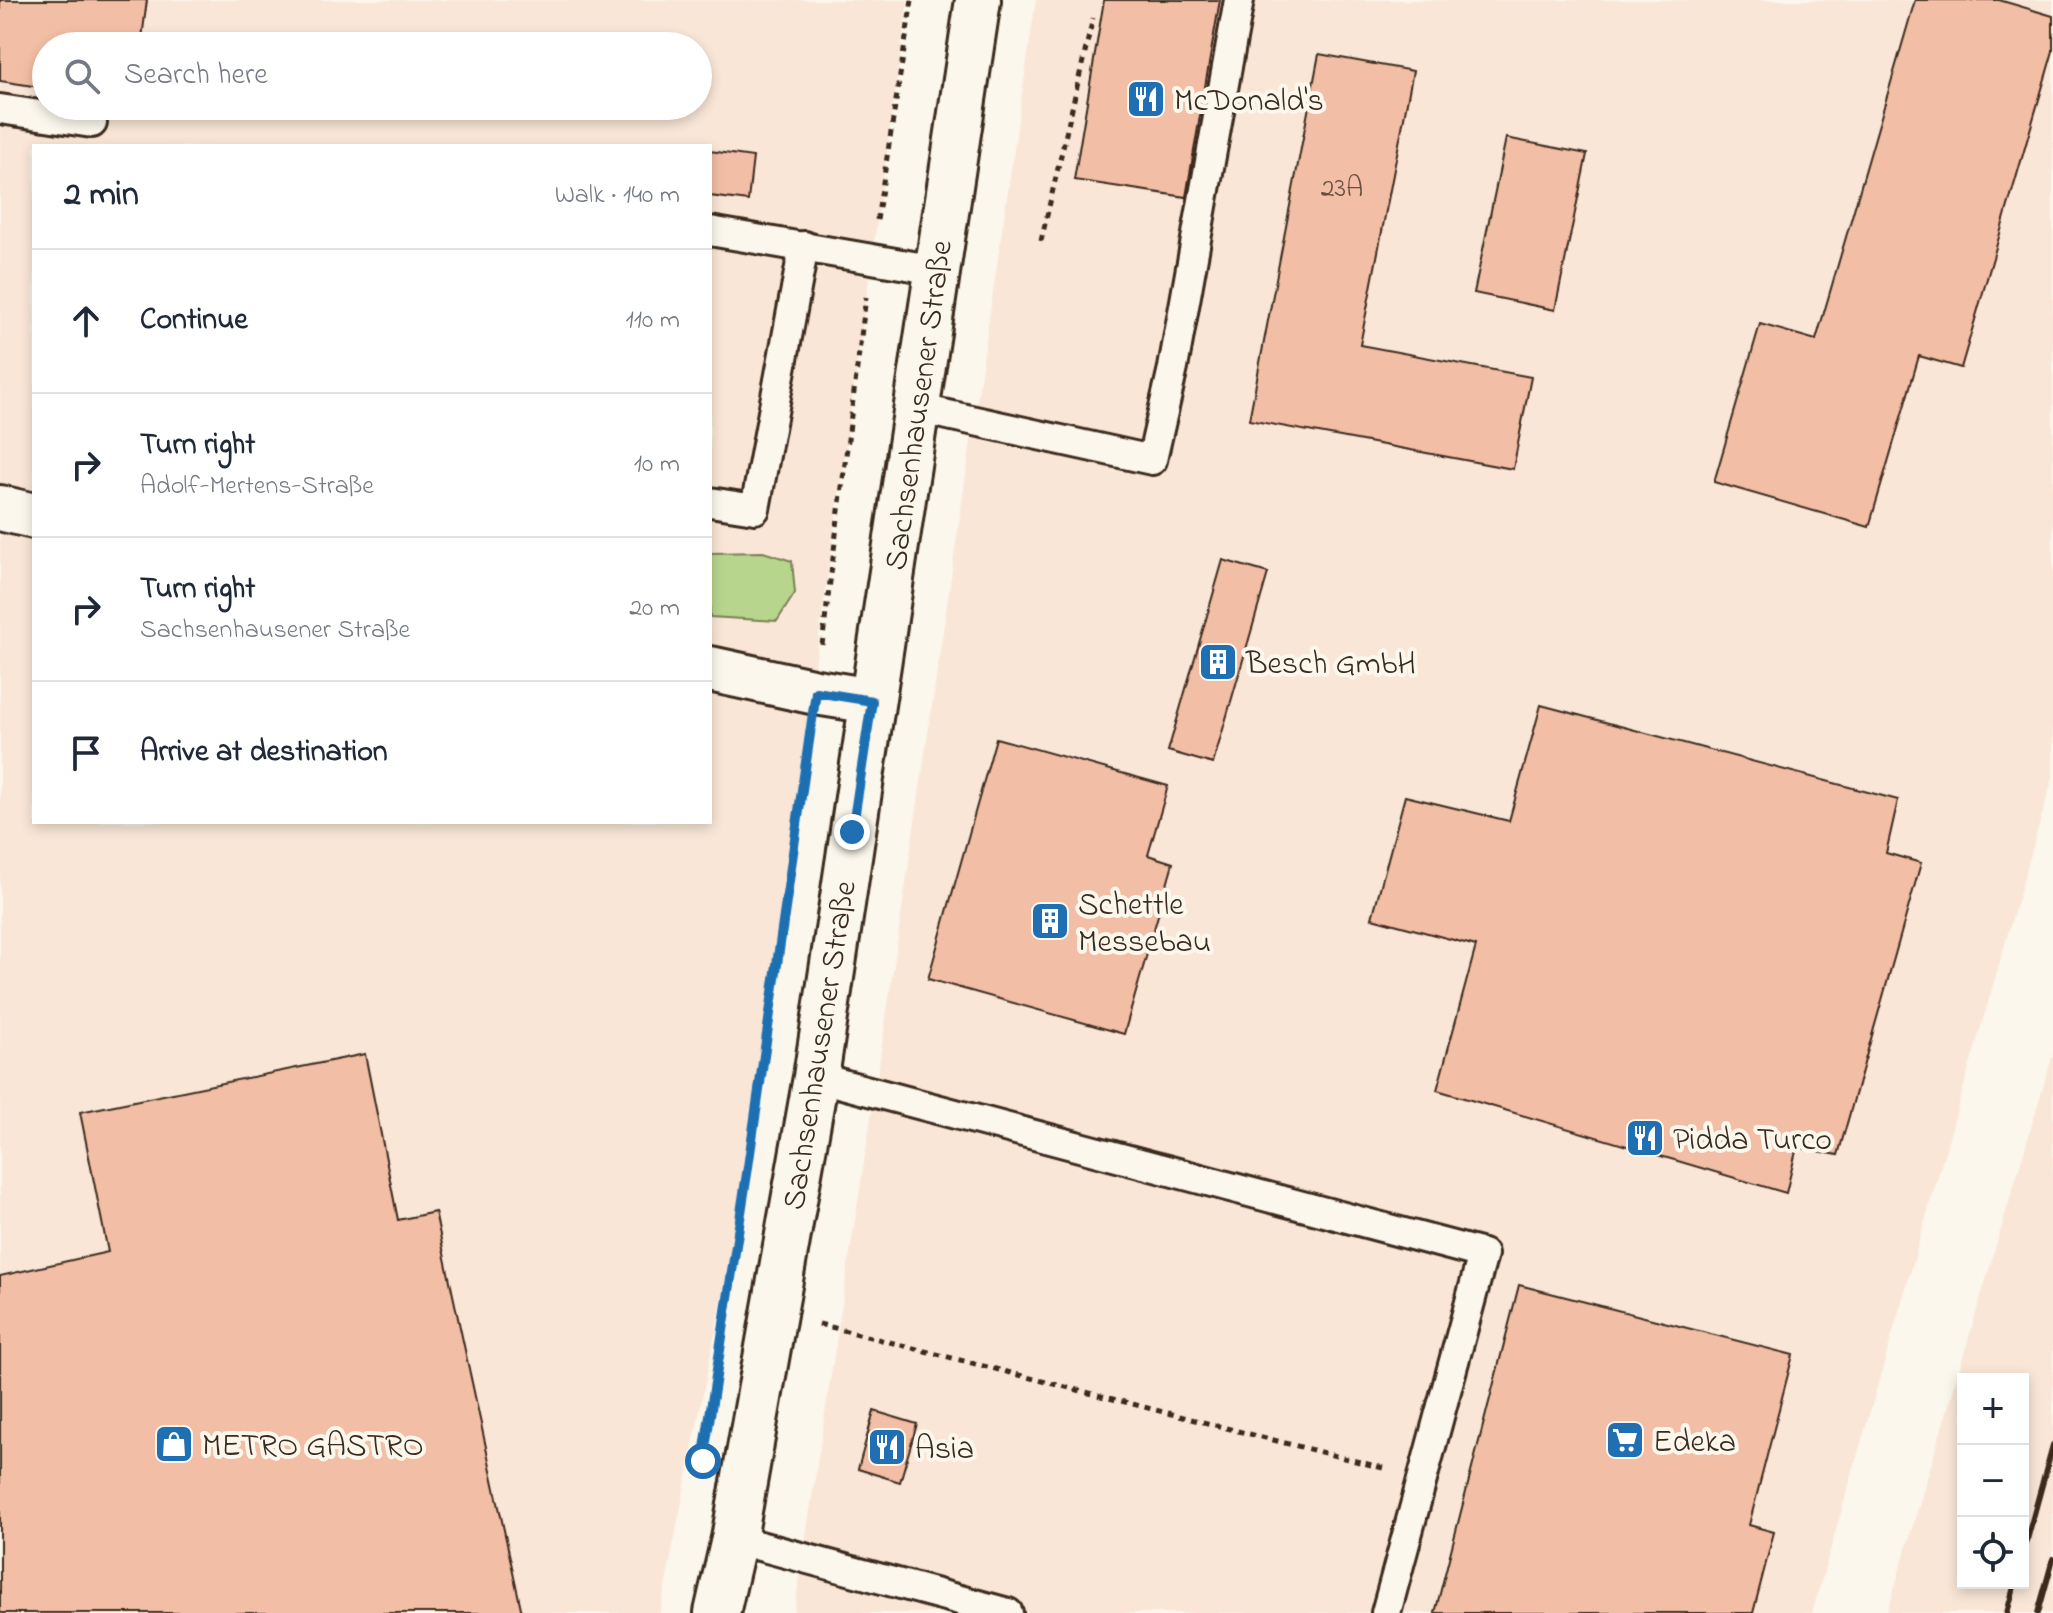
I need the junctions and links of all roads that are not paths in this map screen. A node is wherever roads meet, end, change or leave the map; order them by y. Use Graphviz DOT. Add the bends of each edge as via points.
graph roads {
  1 [pos="978,0"];
  2 [pos="1239,0"];
  3 [pos="0,109"];
  4 [pos="32,114"];
  5 [pos="72,120"];
  6 [pos="92,123"];
  7 [pos="712,237"];
  8 [pos="804,246"];
  9 [pos="936,270"];
  10 [pos="916,408"];
  11 [pos="712,502"];
  12 [pos="0,508"];
  13 [pos="32,516"];
  14 [pos="712,669"];
  15 [pos="872,701"];
  16 [pos="816,1077"];
  17 [pos="734,1539"];
  18 [pos="717,1613"];
  19 [pos="1008,1613"];
  20 [pos="1386,1613"];
  1 -- 9 [label="main road, Sachsenhausener Straße"];
  2 -- 10 [label="lane" via="1152,460"];
  3 -- 4 [label="lane"];
  5 -- 6 [label="lane"];
  7 -- 8 [label="lane"];
  8 -- 9 [label="lane"];
  8 -- 11 [label="lane" via="755,509"];
  9 -- 10 [label="main road, Sachsenhausener Straße"];
  10 -- 15 [label="main road, Sachsenhausener Straße"];
  12 -- 13 [label="main road"];
  14 -- 15 [label="main road"];
  15 -- 16 [label="main road, Sachsenhausener Straße"];
  16 -- 17 [label="main road, Sachsenhausener Straße"];
  16 -- 20 [label="lane" via="1483,1254"];
  17 -- 18 [label="main road, Sachsenhausener Straße"];
  17 -- 19 [label="lane"];
}
